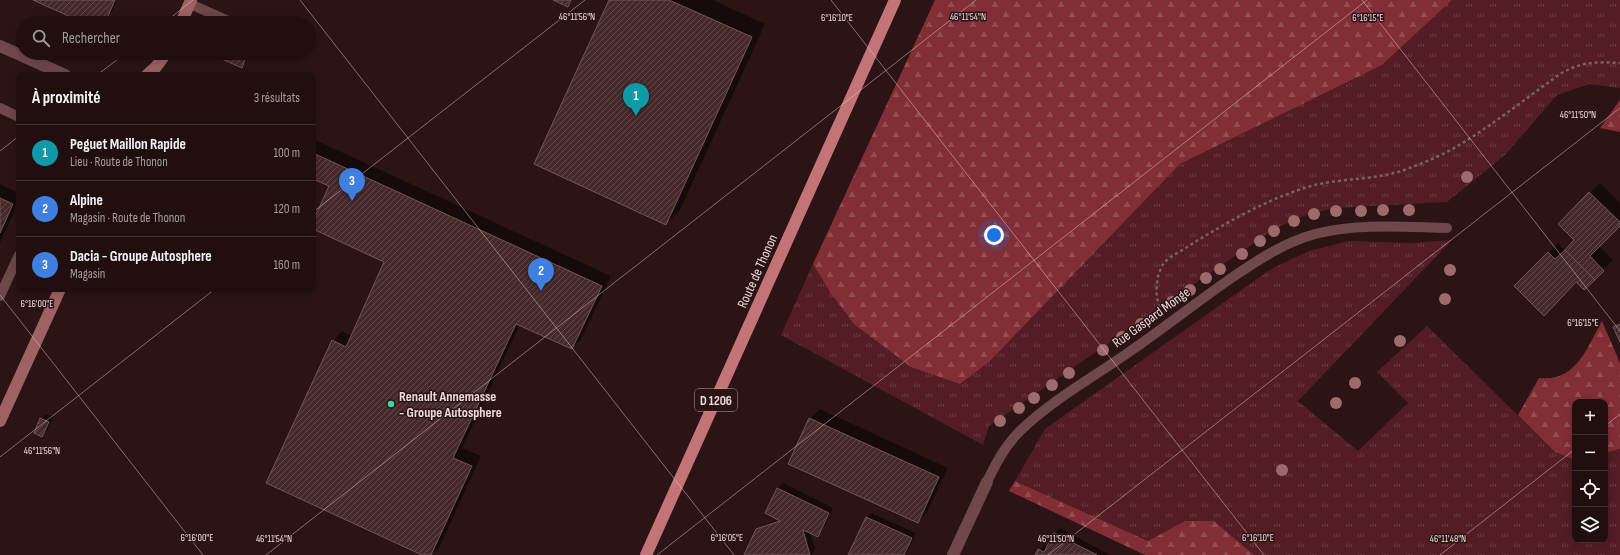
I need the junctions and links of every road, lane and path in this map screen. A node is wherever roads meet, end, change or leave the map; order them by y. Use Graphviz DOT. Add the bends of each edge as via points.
graph roads {
  1 [pos="895,0"];
  2 [pos="190,2"];
  3 [pos="184,16"];
  4 [pos="219,16"];
  5 [pos="0,46"];
  6 [pos="16,53"];
  7 [pos="31,60"];
  8 [pos="161,60"];
  9 [pos="1620,63"];
  10 [pos="58,72"];
  11 [pos="150,72"];
  12 [pos="0,108"];
  13 [pos="16,116"];
  14 [pos="1447,228"];
  15 [pos="16,261"];
  16 [pos="59,292"];
  17 [pos="0,296"];
  18 [pos="1169,323"];
  19 [pos="0,421"];
  20 [pos="987,482"];
  21 [pos="646,555"];
  22 [pos="953,555"];
  1 -- 21 [label="main road, Route de Thonon / D 1206"];
  2 -- 3 [label="street"];
  2 -- 4 [label="lane"];
  5 -- 6 [label="street"];
  7 -- 10 [label="street"];
  8 -- 11 [label="street"];
  9 -- 18 [label="path" via="1593,62 1573,66 1462,144 1411,168 1388,176 1312,186 1245,212 1164,263 1157,292 1158,303"];
  12 -- 13 [label="lane"];
  14 -- 18 [label="lane, Rue Gaspard Monge" via="1363,227 1329,231 1303,238 1265,255"];
  15 -- 17 [label="lane"];
  16 -- 19 [label="street"];
  18 -- 20 [label="lane, Rue Gaspard Monge" via="1054,402 1026,425 1003,451"];
  20 -- 22 [label="street, Rue Gaspard Monge"];
}
